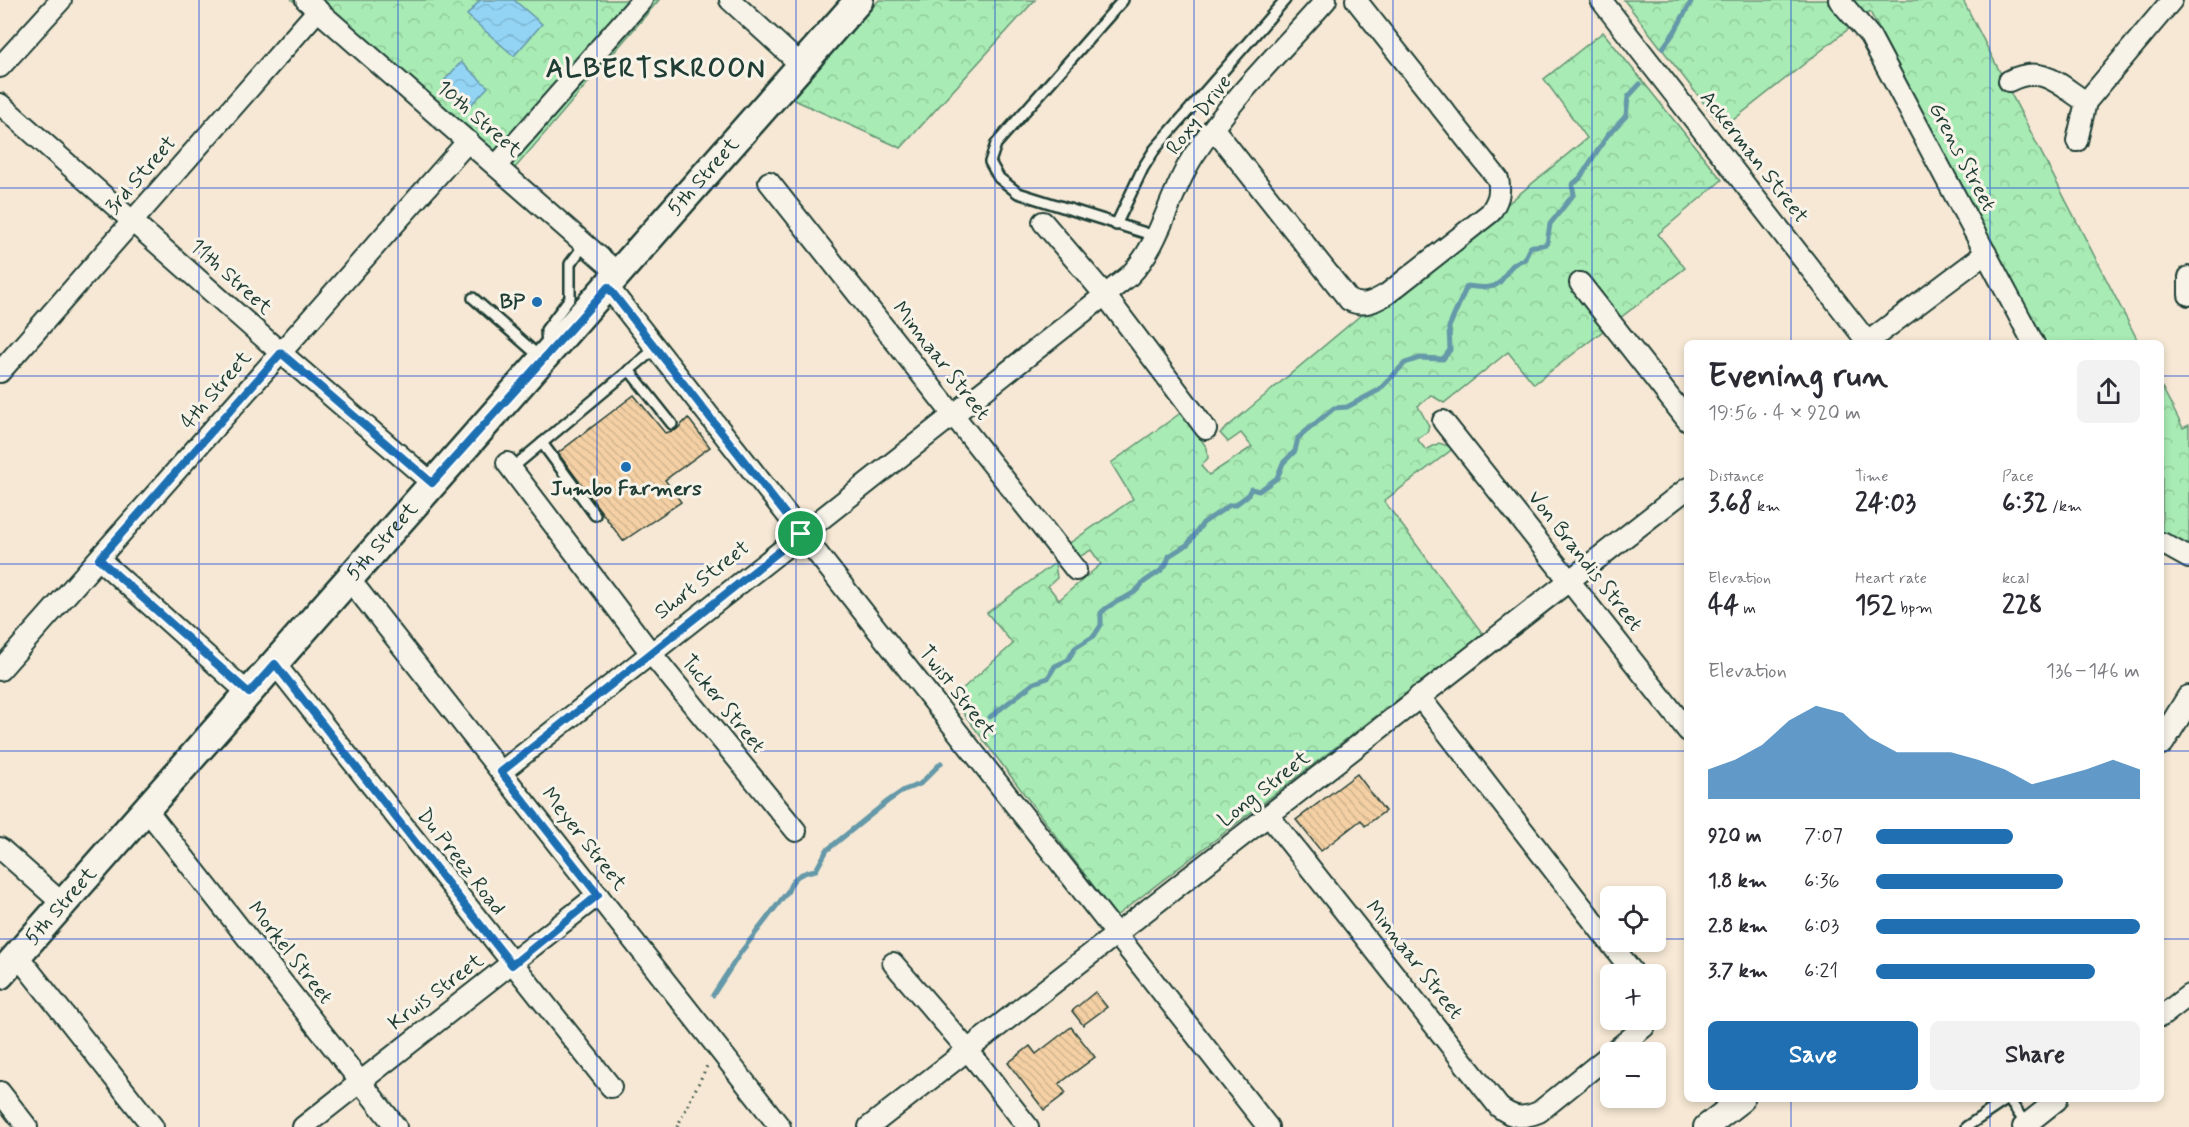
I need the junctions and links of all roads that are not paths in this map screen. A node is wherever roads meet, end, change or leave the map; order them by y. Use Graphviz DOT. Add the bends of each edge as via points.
graph roads {
  1 [pos="61,0"];
  2 [pos="642,0"];
  3 [pos="730,0"];
  4 [pos="859,0"];
  5 [pos="1123,0"];
  6 [pos="1285,0"];
  7 [pos="1326,0"];
  8 [pos="1356,0"];
  9 [pos="1601,0"];
  10 [pos="1839,0"];
  11 [pos="2172,0"];
  12 [pos="312,5"];
  13 [pos="801,65"];
  14 [pos="0,67"];
  15 [pos="2009,81"];
  16 [pos="2086,102"];
  17 [pos="0,104"];
  18 [pos="1214,129"];
  19 [pos="468,141"];
  20 [pos="2077,141"];
  21 [pos="496,166"];
  22 [pos="769,182"];
  23 [pos="132,220"];
  24 [pos="1043,222"];
  25 [pos="1116,225"];
  26 [pos="1155,236"];
  27 [pos="585,243"];
  28 [pos="1986,253"];
  29 [pos="2189,277"];
  30 [pos="613,280"];
  31 [pos="1580,284"];
  32 [pos="1105,295"];
  33 [pos="2189,295"];
  34 [pos="473,298"];
  35 [pos="1865,340"];
  36 [pos="1871,340"];
  37 [pos="2032,340"];
  38 [pos="656,348"];
  39 [pos="281,353"];
  40 [pos="546,356"];
  41 [pos="629,370"];
  42 [pos="0,372"];
  43 [pos="952,414"];
  44 [pos="1684,416"];
  45 [pos="1443,421"];
  46 [pos="672,424"];
  47 [pos="1206,429"];
  48 [pos="542,443"];
  49 [pos="509,466"];
  50 [pos="432,483"];
  51 [pos="1684,491"];
  52 [pos="594,516"];
  53 [pos="801,534"];
  54 [pos="2164,544"];
  55 [pos="2189,558"];
  56 [pos="99,559"];
  57 [pos="1076,570"];
  58 [pos="1568,579"];
  59 [pos="350,580"];
  60 [pos="650,652"];
  61 [pos="275,664"];
  62 [pos="0,670"];
  63 [pos="249,693"];
  64 [pos="1419,696"];
  65 [pos="2189,699"];
  66 [pos="1684,726"];
  67 [pos="2164,739"];
  68 [pos="501,772"];
  69 [pos="146,809"];
  70 [pos="1269,816"];
  71 [pos="796,831"];
  72 [pos="0,848"];
  73 [pos="598,895"];
  74 [pos="63,904"];
  75 [pos="1118,935"];
  76 [pos="893,963"];
  77 [pos="1626,964"];
  78 [pos="9,965"];
  79 [pos="512,965"];
  80 [pos="2189,994"];
  81 [pos="2164,1014"];
  82 [pos="1639,1030"];
  83 [pos="967,1049"];
  84 [pos="359,1081"];
  85 [pos="611,1087"];
  86 [pos="0,1092"];
  87 [pos="1738,1102"];
  88 [pos="2005,1102"];
  89 [pos="2009,1102"];
  90 [pos="2054,1102"];
  91 [pos="2024,1126"];
  92 [pos="27,1127"];
  93 [pos="153,1127"];
  94 [pos="303,1127"];
  95 [pos="396,1127"];
  96 [pos="780,1127"];
  97 [pos="869,1127"];
  98 [pos="1028,1127"];
  99 [pos="1268,1127"];
  100 [pos="1706,1127"];
  101 [pos="1966,1127"];
  1 -- 14 [label="street"];
  2 -- 21 [label="street"];
  3 -- 13 [label="street"];
  4 -- 13 [label="main road, 5th Street"];
  5 -- 25 [label="lane" via="996,144 990,162 1007,187 1018,194"];
  6 -- 25 [label="lane" via="1155,149"];
  7 -- 18 [label="street, Roxy Drive"];
  8 -- 18 [label="street" via="1498,179 1498,201 1490,213 1388,294 1377,301 1354,303"];
  9 -- 35 [label="street, Ackerman Street"];
  10 -- 28 [label="street, Grens Street" via="1870,36"];
  11 -- 16 [label="street"];
  12 -- 19 [label="street, 10th Street"];
  12 -- 23 [label="street, 3rd Street"];
  13 -- 30 [label="main road, 5th Street"];
  15 -- 16 [label="street" via="2024,74 2041,74"];
  16 -- 20 [label="street"];
  17 -- 23 [label="street, 11th Street"];
  18 -- 26 [label="street, Roxy Drive" via="1192,158"];
  19 -- 21 [label="street, 10th Street"];
  19 -- 39 [label="street, 4th Street"];
  21 -- 27 [label="street, 10th Street"];
  22 -- 43 [label="street, Minnaar Street"];
  23 -- 39 [label="street, 11th Street"];
  23 -- 42 [label="street, 3rd Street"];
  24 -- 32 [label="street"];
  25 -- 26 [label="lane"];
  26 -- 32 [label="street, Roxy Drive" via="1141,264"];
  27 -- 30 [label="street, 10th Street"];
  27 -- 40 [label="lane" via="570,264 570,298 546,330"];
  28 -- 36 [label="street"];
  28 -- 37 [label="street, Grens Street"];
  29 -- 33 [label="street"];
  30 -- 38 [label="street, Twist Street"];
  30 -- 40 [label="main road, 5th Street"];
  31 -- 44 [label="street"];
  32 -- 43 [label="street, Short Street"];
  32 -- 47 [label="street"];
  34 -- 40 [label="lane"];
  38 -- 41 [label="lane"];
  38 -- 53 [label="street, Twist Street"];
  39 -- 50 [label="street, 11th Street"];
  39 -- 56 [label="street, 4th Street"];
  40 -- 50 [label="main road, 5th Street"];
  41 -- 46 [label="lane"];
  41 -- 48 [label="lane"];
  43 -- 53 [label="street, Short Street"];
  43 -- 57 [label="street, Minnaar Street"];
  45 -- 58 [label="street, Von Brandis Street"];
  48 -- 49 [label="lane"];
  48 -- 52 [label="lane"];
  49 -- 60 [label="street, Tucker Street"];
  50 -- 59 [label="main road, 5th Street"];
  51 -- 58 [label="street, Long Street"];
  53 -- 60 [label="street, Short Street"];
  53 -- 75 [label="street, Twist Street"];
  54 -- 55 [label="street"];
  56 -- 62 [label="street, 4th Street"];
  56 -- 63 [label="street"];
  58 -- 64 [label="street, Long Street"];
  58 -- 66 [label="street, Von Brandis Street"];
  59 -- 61 [label="main road, 5th Street"];
  59 -- 68 [label="street, Meyer Street"];
  60 -- 68 [label="street, Short Street"];
  60 -- 71 [label="street, Tucker Street"];
  61 -- 63 [label="main road, 5th Street"];
  61 -- 79 [label="street, Du Preez Road"];
  63 -- 69 [label="main road, 5th Street"];
  64 -- 70 [label="street, Long Street"];
  64 -- 77 [label="street"];
  65 -- 67 [label="street"];
  68 -- 73 [label="street, Meyer Street"];
  69 -- 74 [label="main road, 5th Street"];
  69 -- 84 [label="street, Morkel Street"];
  70 -- 75 [label="street, Long Street"];
  70 -- 82 [label="street, Minnaar Street" via="1510,1116 1539,1112"];
  72 -- 74 [label="street"];
  73 -- 79 [label="street, Kruis Street"];
  73 -- 96 [label="street, Meyer Street"];
  74 -- 78 [label="main road, 5th Street"];
  75 -- 83 [label="street, Long Street"];
  75 -- 99 [label="street, Twist Street"];
  76 -- 83 [label="street"];
  78 -- 93 [label="street"];
  79 -- 84 [label="street, Kruis Street"];
  79 -- 85 [label="street, Du Preez Road"];
  80 -- 81 [label="street"];
  83 -- 97 [label="street, Long Street"];
  83 -- 98 [label="street"];
  84 -- 94 [label="street, Kruis Street"];
  84 -- 95 [label="street, Morkel Street"];
  86 -- 92 [label="street"];
  87 -- 100 [label="street"];
  88 -- 101 [label="lane"];
  89 -- 91 [label="lane"];
  90 -- 91 [label="street"];
}
